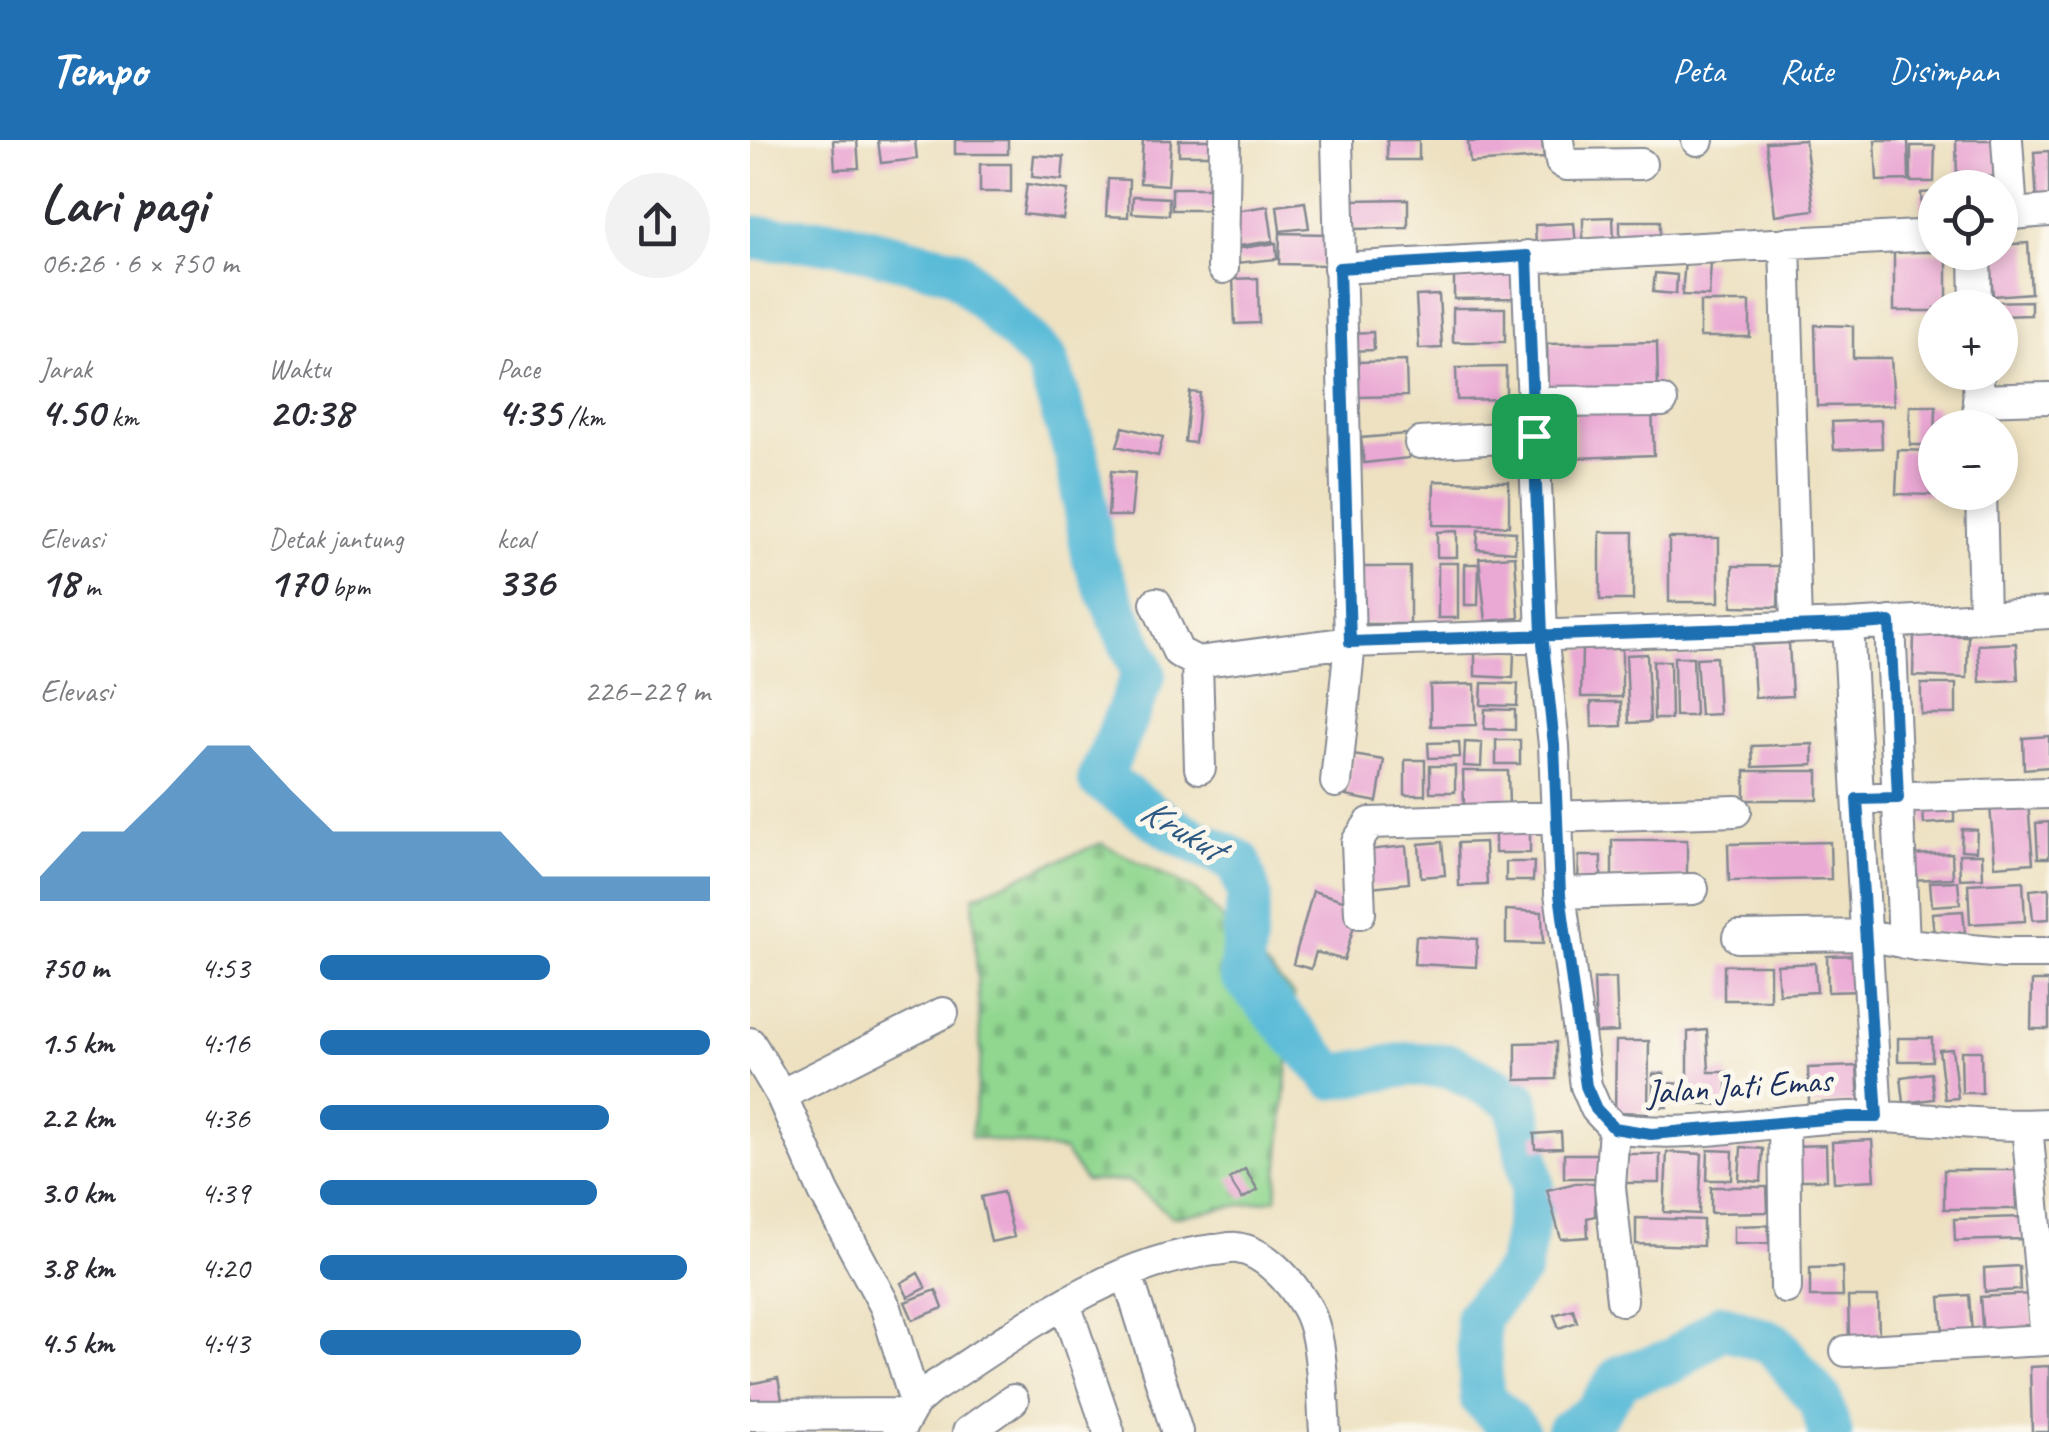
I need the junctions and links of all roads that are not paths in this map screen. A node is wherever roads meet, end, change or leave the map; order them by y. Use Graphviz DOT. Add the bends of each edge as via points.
graph roads {
  1 [pos="1224,140"];
  2 [pos="1337,140"];
  3 [pos="1558,140"];
  4 [pos="2007,140"];
  5 [pos="1641,164"];
  6 [pos="2049,211"];
  7 [pos="1918,236"];
  8 [pos="1785,244"];
  9 [pos="1527,256"];
  10 [pos="1223,268"];
  11 [pos="1339,268"];
  12 [pos="2049,398"];
  13 [pos="1978,400"];
  14 [pos="1662,401"];
  15 [pos="1532,402"];
  16 [pos="1534,436"];
  17 [pos="1420,443"];
  18 [pos="1981,510"];
  19 [pos="1156,603"];
  20 [pos="2049,613"];
  21 [pos="1984,615"];
  22 [pos="1890,622"];
  23 [pos="1848,625"];
  24 [pos="1796,626"];
  25 [pos="1542,634"];
  26 [pos="1350,642"];
  27 [pos="1196,662"];
  28 [pos="1200,768"];
  29 [pos="1336,782"];
  30 [pos="2049,793"];
  31 [pos="1898,798"];
  32 [pos="1857,799"];
  33 [pos="1736,811"];
  34 [pos="1554,817"];
  35 [pos="1694,889"];
  36 [pos="1560,894"];
  37 [pos="1360,913"];
  38 [pos="1868,935"];
  39 [pos="1738,937"];
  40 [pos="1904,943"];
  41 [pos="2049,952"];
  42 [pos="944,1012"];
  43 [pos="750,1043"];
  44 [pos="781,1095"];
  45 [pos="1877,1117"];
  46 [pos="1784,1122"];
  47 [pos="2038,1124"];
  48 [pos="1614,1128"];
  49 [pos="1127,1274"];
  50 [pos="1786,1288"];
  51 [pos="1622,1300"];
  52 [pos="1066,1304"];
  53 [pos="2048,1340"];
  54 [pos="1846,1351"];
  55 [pos="1012,1400"];
  56 [pos="750,1415"];
  57 [pos="907,1416"];
  58 [pos="968,1432"];
  59 [pos="1108,1432"];
  60 [pos="1177,1432"];
  61 [pos="1325,1432"];
  1 -- 10 [label="street"];
  2 -- 11 [label="street"];
  3 -- 5 [label="street" via="1566,165"];
  4 -- 6 [label="street" via="2012,214"];
  7 -- 8 [label="street"];
  8 -- 9 [label="street"];
  8 -- 24 [label="street"];
  9 -- 11 [label="street"];
  9 -- 15 [label="street"];
  11 -- 26 [label="street"];
  12 -- 13 [label="street"];
  14 -- 15 [label="street"];
  15 -- 16 [label="street"];
  16 -- 17 [label="street"];
  16 -- 25 [label="street"];
  18 -- 21 [label="street"];
  19 -- 27 [label="street" via="1178,652"];
  20 -- 21 [label="street"];
  21 -- 22 [label="street"];
  22 -- 23 [label="street"];
  22 -- 31 [label="street"];
  23 -- 24 [label="street"];
  23 -- 32 [label="street"];
  24 -- 25 [label="street"];
  25 -- 26 [label="street"];
  25 -- 34 [label="street"];
  26 -- 27 [label="street"];
  26 -- 29 [label="street"];
  27 -- 28 [label="street"];
  30 -- 31 [label="street"];
  31 -- 32 [label="street"];
  31 -- 40 [label="street"];
  32 -- 38 [label="street"];
  33 -- 34 [label="street"];
  34 -- 36 [label="street"];
  34 -- 37 [label="street" via="1370,823 1357,842"];
  35 -- 36 [label="street"];
  36 -- 48 [label="street" via="1586,1086"];
  38 -- 39 [label="street"];
  38 -- 40 [label="street"];
  38 -- 45 [label="street"];
  40 -- 41 [label="street"];
  42 -- 44 [label="street"];
  43 -- 44 [label="street"];
  44 -- 57 [label="street" via="886,1308"];
  45 -- 46 [label="street, Jalan Jati Emas"];
  45 -- 47 [label="street, Jalan Jati Emas"];
  46 -- 48 [label="street, Jalan Jati Emas" via="1651,1134"];
  46 -- 50 [label="street"];
  47 -- 53 [label="street"];
  48 -- 51 [label="street" via="1610,1186"];
  49 -- 52 [label="street"];
  49 -- 60 [label="street"];
  49 -- 61 [label="street" via="1191,1253 1238,1248 1276,1267 1308,1307"];
  52 -- 57 [label="street" via="940,1383"];
  52 -- 59 [label="street"];
  53 -- 54 [label="street"];
  55 -- 58 [label="street"];
  56 -- 57 [label="street"];
}
